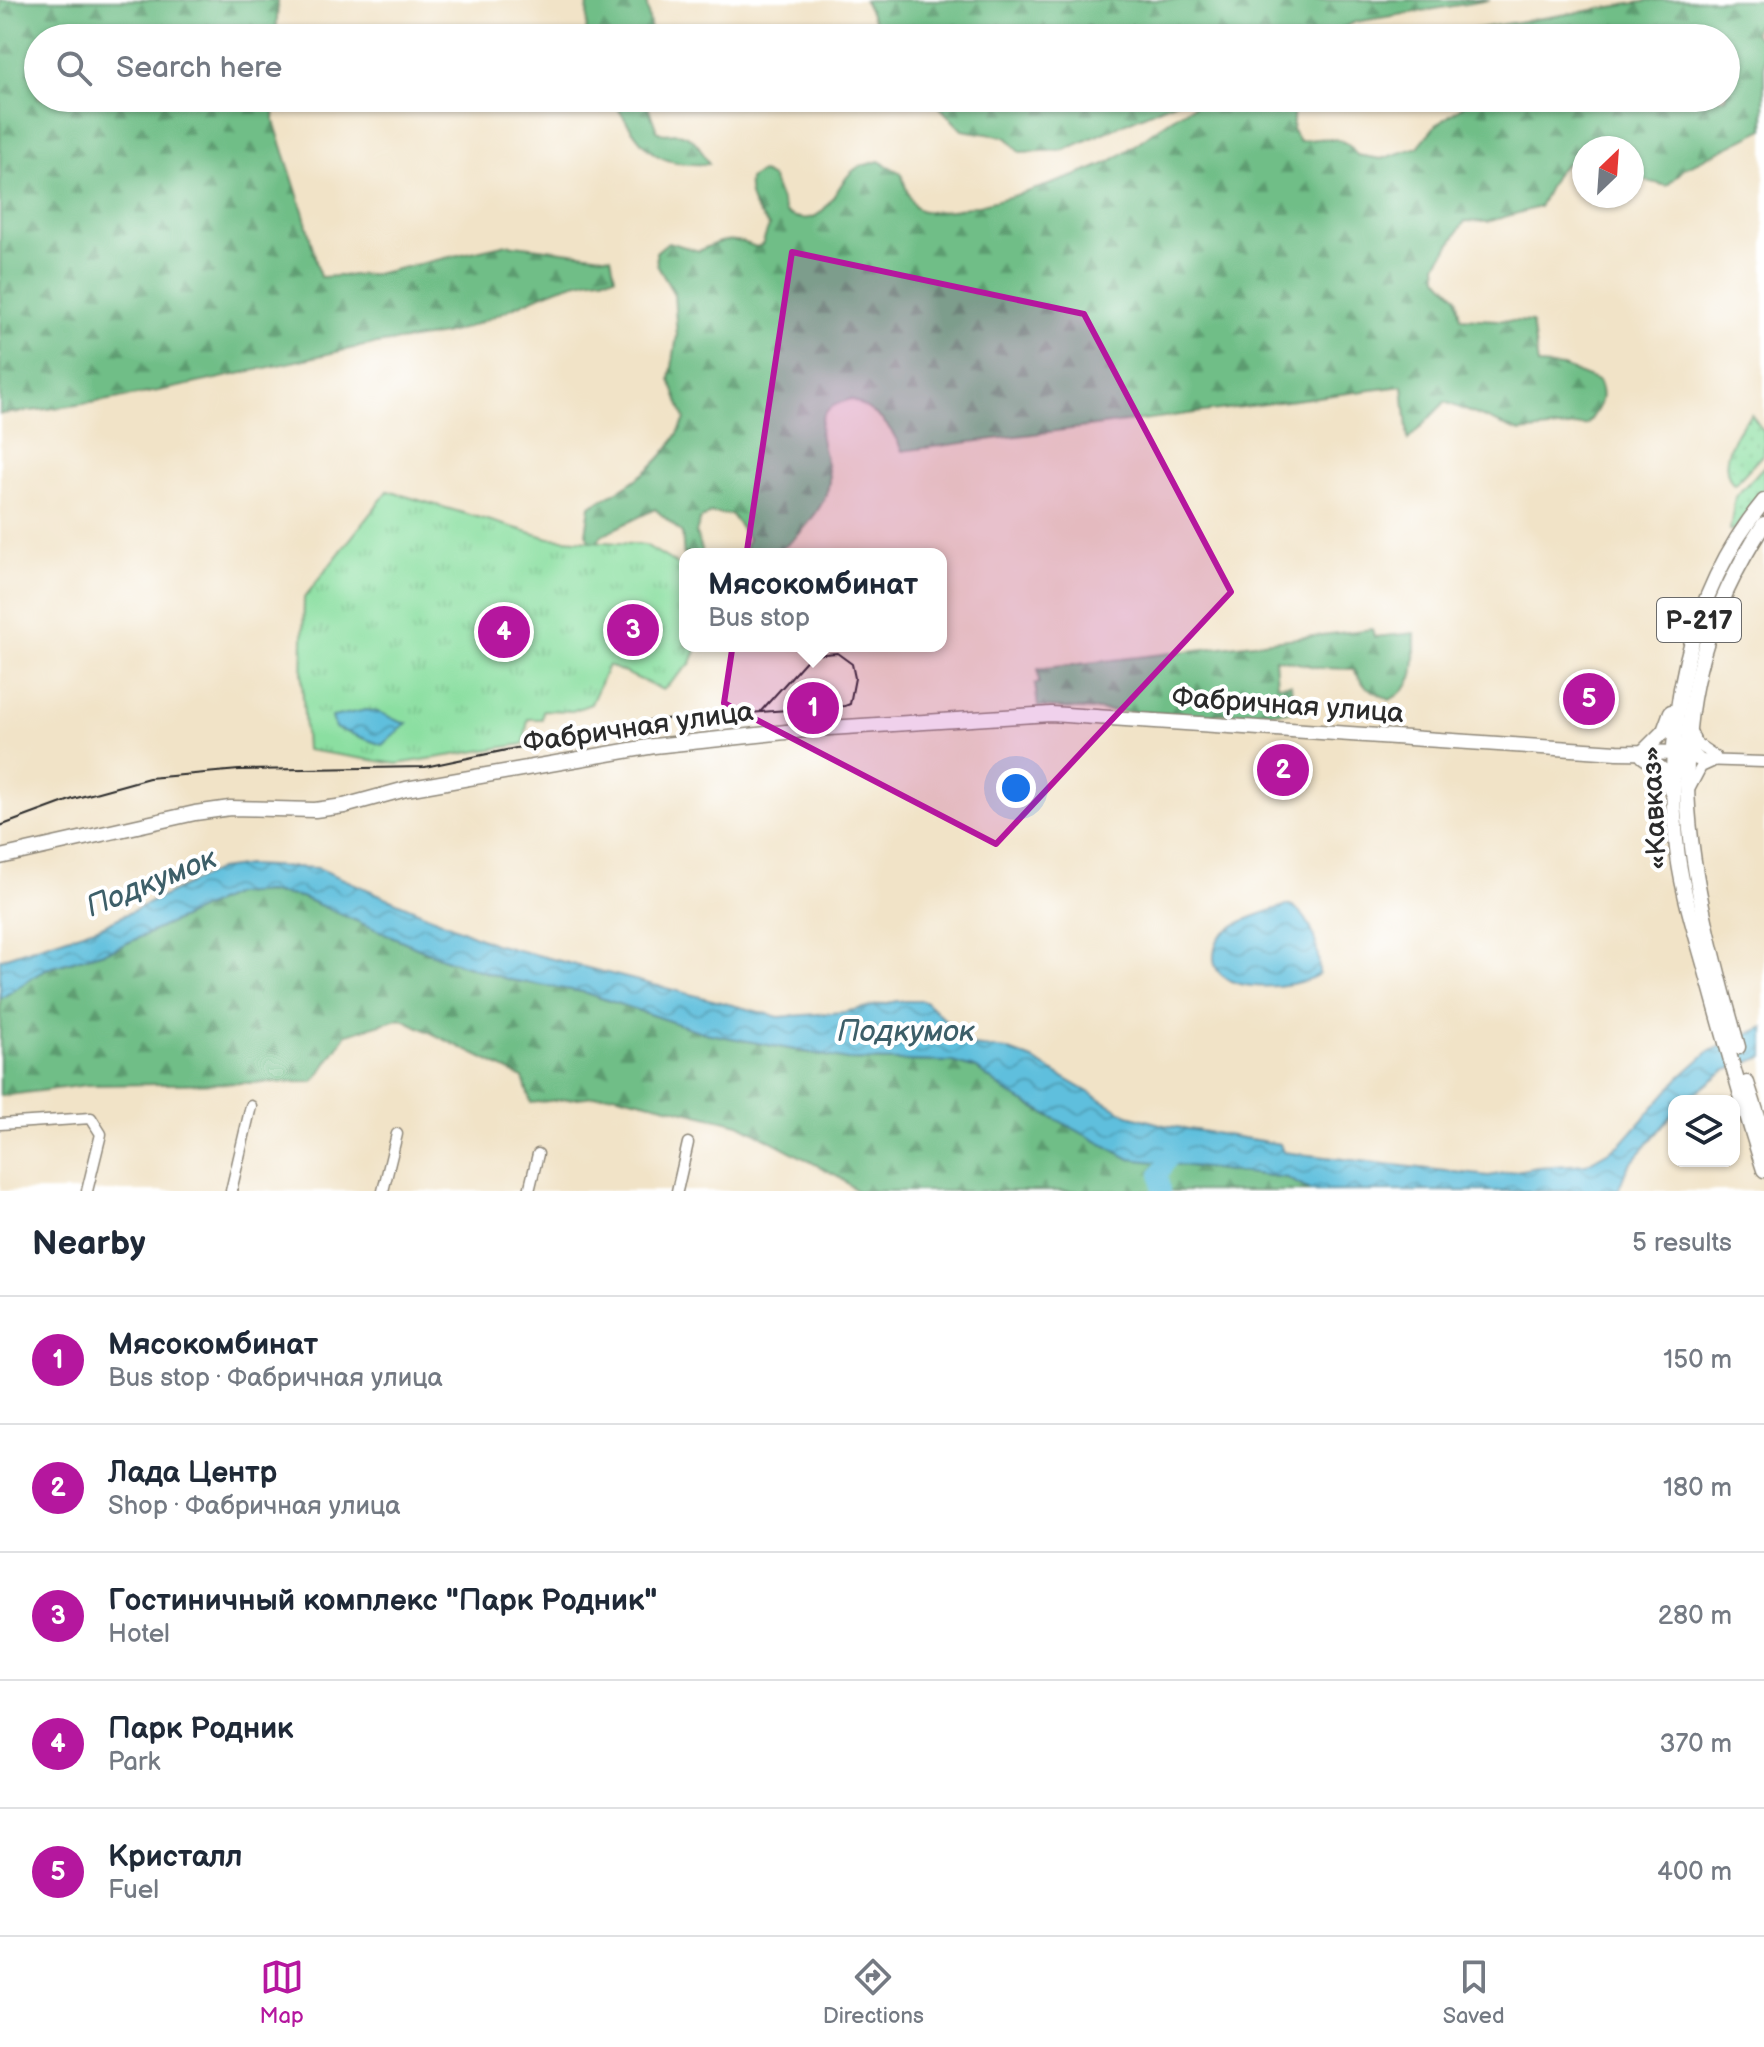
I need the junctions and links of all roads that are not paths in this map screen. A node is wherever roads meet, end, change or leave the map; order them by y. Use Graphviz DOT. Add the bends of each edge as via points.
graph roads {
  1 [pos="1764,501"];
  2 [pos="1764,524"];
  3 [pos="1708,595"];
  4 [pos="1689,723"];
  5 [pos="1644,753"];
  6 [pos="1681,755"];
  7 [pos="1715,758"];
  8 [pos="1764,762"];
  9 [pos="1680,797"];
  10 [pos="0,857"];
  11 [pos="1698,898"];
  12 [pos="1724,1016"];
  13 [pos="1745,1092"];
  14 [pos="251,1106"];
  15 [pos="0,1124"];
  16 [pos="397,1134"];
  17 [pos="1764,1136"];
  18 [pos="688,1143"];
  19 [pos="538,1154"];
  20 [pos="1764,1170"];
  21 [pos="87,1191"];
  22 [pos="231,1191"];
  23 [pos="383,1191"];
  24 [pos="529,1191"];
  25 [pos="677,1191"];
  1 -- 3 [label="main road, «Кавказ» / Р-217"];
  2 -- 4 [label="main road, «Кавказ» / Р-217" via="1708,634"];
  3 -- 5 [label="main road" via="1688,634 1664,731"];
  3 -- 6 [label="main road, «Кавказ» / Р-217" via="1682,676"];
  4 -- 6 [label="main road, «Кавказ» / Р-217"];
  4 -- 7 [label="street" via="1696,743"];
  5 -- 6 [label="main road, Фабричная улица"];
  5 -- 9 [label="main road"];
  5 -- 10 [label="main road, Фабричная улица" via="1051,714 828,728 654,746 315,810 195,813"];
  6 -- 7 [label="street"];
  6 -- 9 [label="main road, «Кавказ» / Р-217"];
  6 -- 11 [label="main road" via="1684,858"];
  7 -- 8 [label="street"];
  7 -- 9 [label="street" via="1701,767"];
  9 -- 11 [label="main road, «Кавказ» / Р-217"];
  9 -- 12 [label="main road, «Кавказ» / Р-217" via="1681,872"];
  11 -- 12 [label="main road, «Кавказ» / Р-217"];
  12 -- 13 [label="main road, «Кавказ» / Р-217"];
  13 -- 17 [label="main road, «Кавказ» / Р-217"];
  13 -- 20 [label="main road, «Кавказ» / Р-217"];
  14 -- 22 [label="street"];
  15 -- 21 [label="street" via="91,1118 101,1134"];
  16 -- 23 [label="street"];
  18 -- 25 [label="street"];
  19 -- 24 [label="street"];
}
